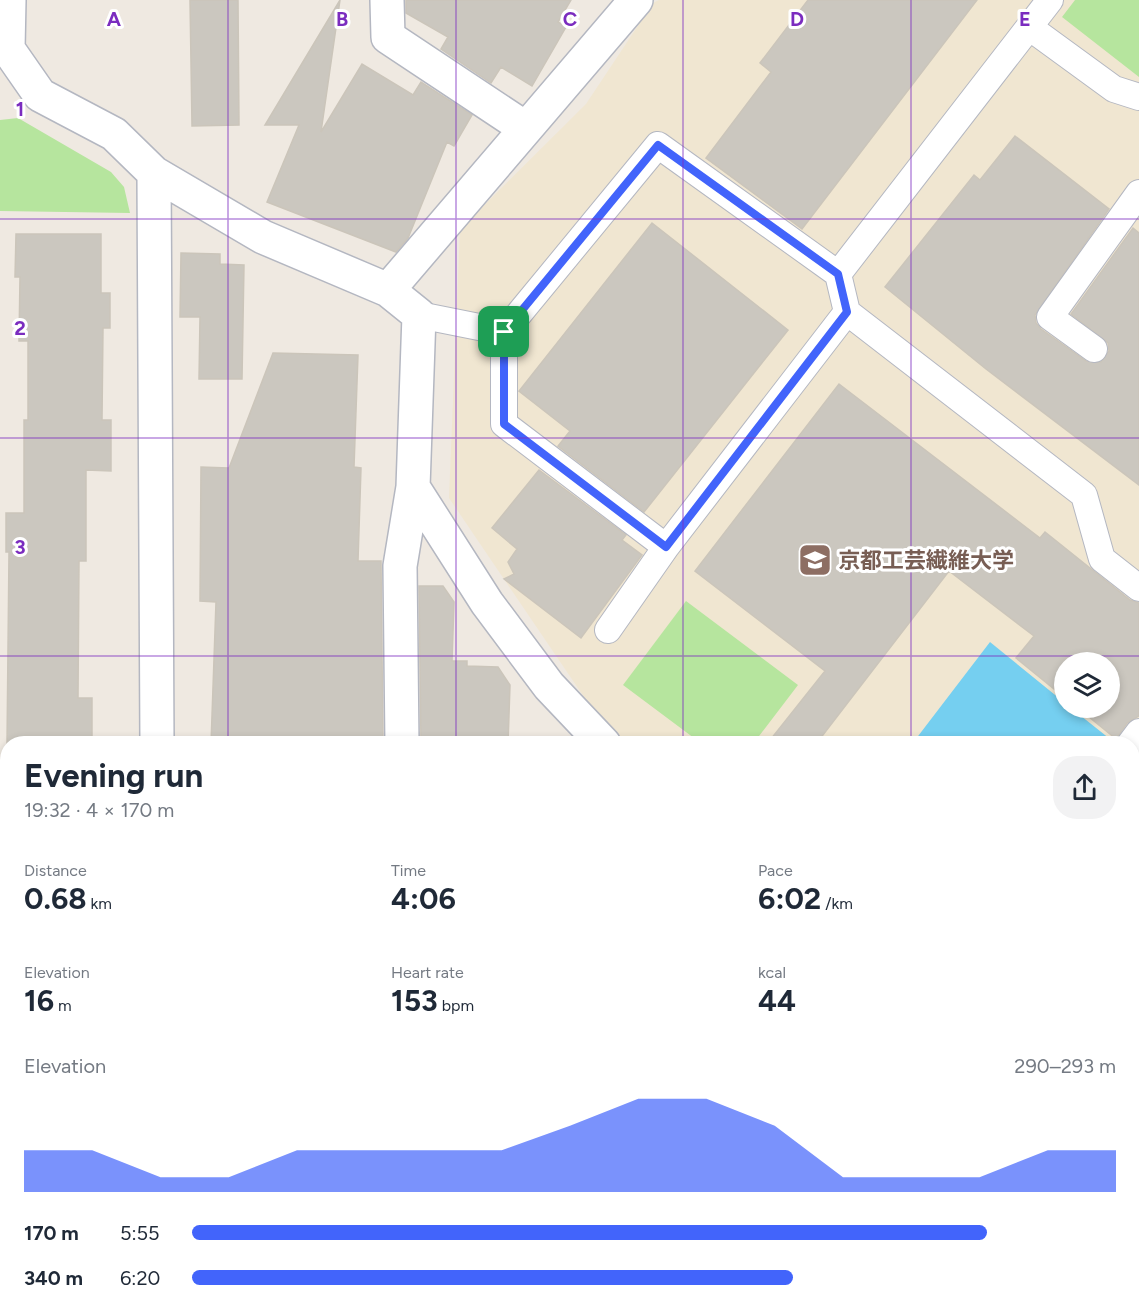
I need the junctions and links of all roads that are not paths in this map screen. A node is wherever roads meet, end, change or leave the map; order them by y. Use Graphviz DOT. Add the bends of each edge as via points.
graph roads {
  1 [pos="9,0"];
  2 [pos="387,0"];
  3 [pos="636,0"];
  4 [pos="1050,0"];
  5 [pos="1029,27"];
  6 [pos="4,50"];
  7 [pos="1139,97"];
  8 [pos="525,128"];
  9 [pos="154,173"];
  10 [pos="1139,193"];
  11 [pos="838,274"];
  12 [pos="388,290"];
  13 [pos="847,312"];
  14 [pos="419,315"];
  15 [pos="504,332"];
  16 [pos="1094,349"];
  17 [pos="413,487"];
  18 [pos="666,547"];
  19 [pos="1139,588"];
  20 [pos="608,630"];
  21 [pos="158,736"];
  22 [pos="402,736"];
  23 [pos="596,736"];
  1 -- 6 [label="street"];
  2 -- 8 [label="street" via="387,37"];
  3 -- 8 [label="street"];
  4 -- 5 [label="lane"];
  5 -- 7 [label="lane" via="1114,89"];
  5 -- 11 [label="lane"];
  6 -- 9 [label="street" via="40,94 114,134"];
  8 -- 12 [label="street"];
  9 -- 12 [label="street" via="263,237"];
  9 -- 21 [label="street"];
  10 -- 16 [label="lane" via="1050,317"];
  11 -- 13 [label="lane"];
  11 -- 15 [label="lane" via="658,145"];
  12 -- 14 [label="street"];
  13 -- 18 [label="lane"];
  13 -- 19 [label="lane" via="1084,495 1102,559"];
  14 -- 15 [label="lane"];
  14 -- 17 [label="street"];
  15 -- 18 [label="lane" via="504,424"];
  17 -- 22 [label="street" via="400,566"];
  17 -- 23 [label="street" via="488,603 549,686"];
  18 -- 20 [label="lane"];
}
